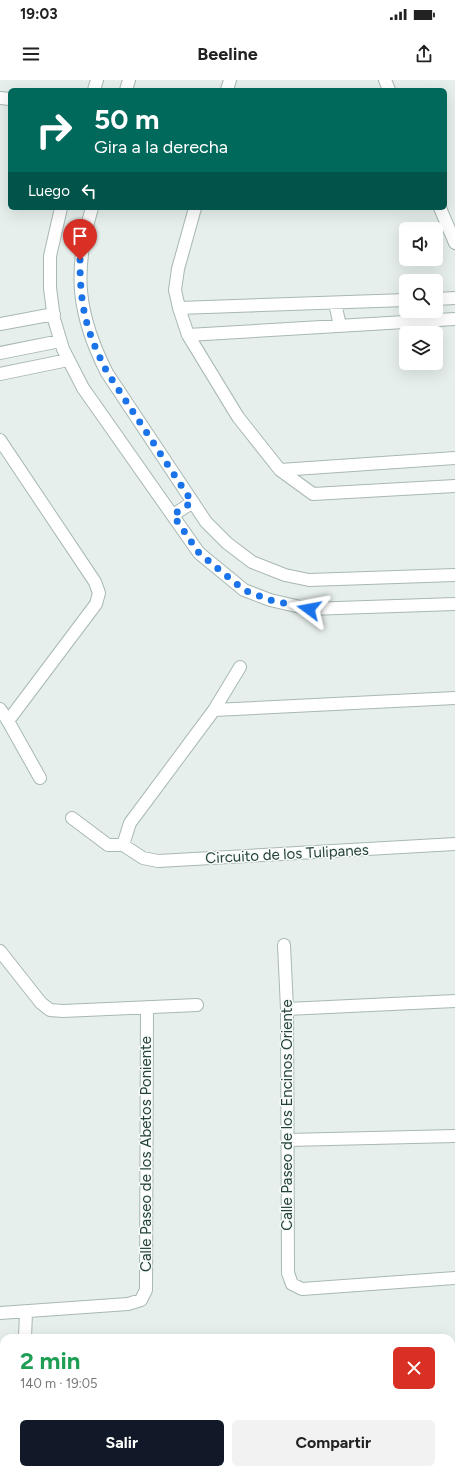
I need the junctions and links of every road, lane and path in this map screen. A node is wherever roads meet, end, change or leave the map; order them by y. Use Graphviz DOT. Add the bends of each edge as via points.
graph roads {
  1 [pos="61,210"];
  2 [pos="91,210"];
  3 [pos="194,210"];
  4 [pos="441,210"];
  5 [pos="455,243"];
  6 [pos="455,298"];
  7 [pos="443,299"];
  8 [pos="399,300"];
  9 [pos="335,303"];
  10 [pos="179,308"];
  11 [pos="54,314"];
  12 [pos="455,319"];
  13 [pos="0,324"];
  14 [pos="340,326"];
  15 [pos="188,334"];
  16 [pos="60,341"];
  17 [pos="0,353"];
  18 [pos="68,360"];
  19 [pos="0,374"];
  20 [pos="0,440"];
  21 [pos="455,458"];
  22 [pos="280,470"];
  23 [pos="455,486"];
  24 [pos="192,502"];
  25 [pos="173,515"];
  26 [pos="455,575"];
  27 [pos="455,604"];
  28 [pos="240,667"];
  29 [pos="455,698"];
  30 [pos="0,709"];
  31 [pos="214,710"];
  32 [pos="8,721"];
  33 [pos="40,778"];
  34 [pos="72,818"];
  35 [pos="455,844"];
  36 [pos="123,845"];
  37 [pos="284,944"];
  38 [pos="0,951"];
  39 [pos="455,1000"];
  40 [pos="197,1005"];
  41 [pos="147,1007"];
  42 [pos="287,1009"];
  43 [pos="455,1136"];
  44 [pos="288,1140"];
  45 [pos="455,1278"];
  46 [pos="0,1312"];
  47 [pos="26,1312"];
  48 [pos="25,1334"];
  1 -- 11 [label="street" via="50,256 50,288"];
  2 -- 24 [label="street" via="80,260 80,292 87,327 107,372"];
  3 -- 10 [label="street" via="178,269 175,290"];
  4 -- 5 [label="street"];
  6 -- 7 [label="street"];
  8 -- 9 [label="street"];
  9 -- 10 [label="street"];
  9 -- 14 [label="street"];
  10 -- 15 [label="street"];
  11 -- 13 [label="street"];
  11 -- 16 [label="street"];
  12 -- 14 [label="street"];
  14 -- 15 [label="street"];
  15 -- 22 [label="street" via="238,417"];
  16 -- 17 [label="street"];
  16 -- 18 [label="street"];
  18 -- 19 [label="street"];
  18 -- 25 [label="street" via="83,388"];
  20 -- 32 [label="street" via="95,582 99,593 96,604"];
  21 -- 22 [label="street"];
  22 -- 23 [label="street" via="314,494"];
  24 -- 25 [label="street"];
  24 -- 26 [label="street" via="206,522 227,543 252,562 285,575 309,580"];
  25 -- 27 [label="street" via="199,553 244,590 270,600 309,609"];
  28 -- 31 [label="street"];
  29 -- 31 [label="street"];
  30 -- 32 [label="street"];
  31 -- 36 [label="street" via="130,823"];
  32 -- 33 [label="street"];
  34 -- 36 [label="street, Circuito de los Tulipanes" via="108,845"];
  35 -- 36 [label="street, Circuito de los Tulipanes" via="158,861 143,858"];
  37 -- 42 [label="street, Calle Paseo de los Encinos Oriente"];
  38 -- 41 [label="street" via="41,1003 50,1010"];
  39 -- 42 [label="street"];
  40 -- 41 [label="street"];
  41 -- 47 [label="street, Calle Paseo de los Abetos Poniente" via="146,1290 140,1300 128,1304"];
  42 -- 44 [label="street, Calle Paseo de los Encinos Oriente"];
  43 -- 44 [label="street"];
  44 -- 45 [label="street, Calle Paseo de los Encinos Oriente" via="288,1273 292,1284 302,1289"];
  46 -- 47 [label="street"];
  47 -- 48 [label="street"];
}
